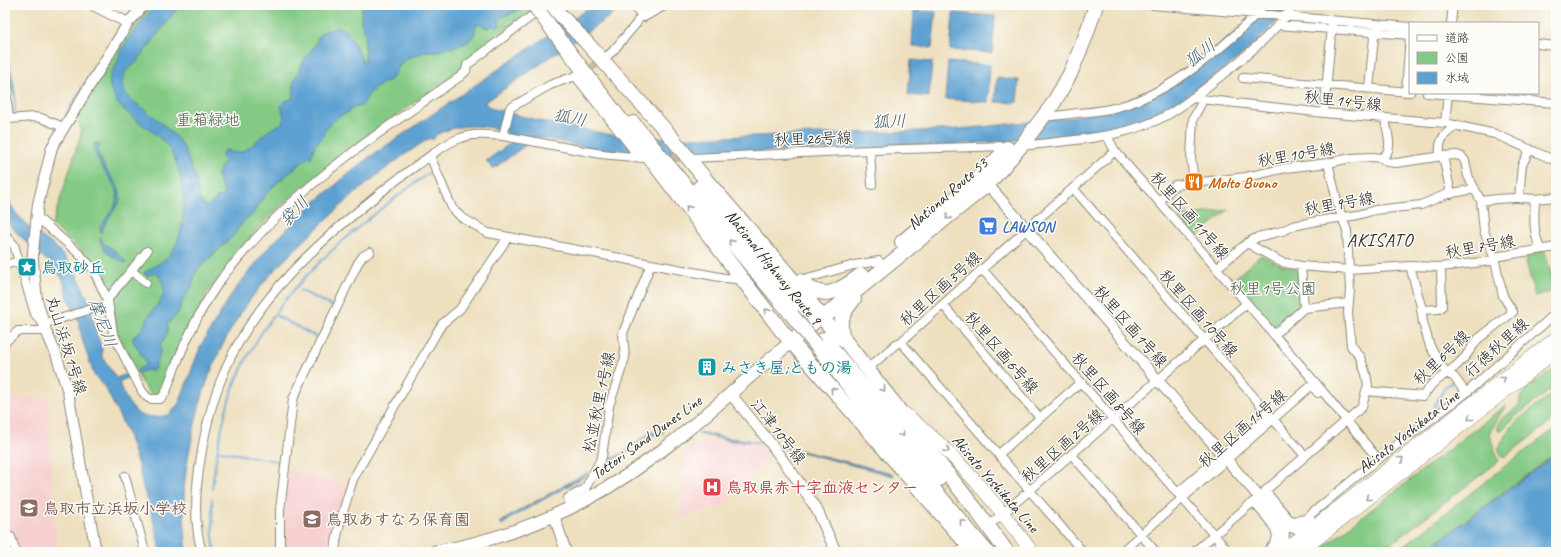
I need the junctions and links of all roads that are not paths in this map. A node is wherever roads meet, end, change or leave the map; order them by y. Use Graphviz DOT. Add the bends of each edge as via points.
graph roads {
  1 [pos="94,5"];
  2 [pos="144,5"];
  3 [pos="534,5"];
  4 [pos="549,5"];
  5 [pos="651,5"];
  6 [pos="666,5"];
  7 [pos="1154,5"];
  8 [pos="1264,5"];
  9 [pos="1294,5"];
  10 [pos="1453,5"];
  11 [pos="1217,7"];
  12 [pos="637,9"];
  13 [pos="1090,10"];
  14 [pos="1258,14"];
  15 [pos="1283,20"];
  16 [pos="1452,22"];
  17 [pos="128,24"];
  18 [pos="1375,24"];
  19 [pos="1332,25"];
  20 [pos="1409,27"];
  21 [pos="1374,32"];
  22 [pos="1409,35"];
  23 [pos="1539,44"];
  24 [pos="1556,46"];
  25 [pos="577,47"];
  26 [pos="607,56"];
  27 [pos="1409,64"];
  28 [pos="1243,78"];
  29 [pos="5,83"];
  30 [pos="1326,85"];
  31 [pos="1369,88"];
  32 [pos="1408,92"];
  33 [pos="1448,94"];
  34 [pos="1505,96"];
  35 [pos="1192,98"];
  36 [pos="1203,100"];
  37 [pos="1556,103"];
  38 [pos="1324,113"];
  39 [pos="1039,118"];
  40 [pos="1385,118"];
  41 [pos="7,119"];
  42 [pos="1445,123"];
  43 [pos="1458,125"];
  44 [pos="63,127"];
  45 [pos="504,133"];
  46 [pos="643,134"];
  47 [pos="1107,136"];
  48 [pos="1017,144"];
  49 [pos="1530,149"];
  50 [pos="870,150"];
  51 [pos="1115,151"];
  52 [pos="430,156"];
  53 [pos="660,156"];
  54 [pos="1443,156"];
  55 [pos="1381,158"];
  56 [pos="1556,161"];
  57 [pos="1328,163"];
  58 [pos="984,180"];
  59 [pos="1194,182"];
  60 [pos="872,185"];
  61 [pos="1073,188"];
  62 [pos="1475,189"];
  63 [pos="1452,194"];
  64 [pos="1519,197"];
  65 [pos="1556,197"];
  66 [pos="1535,199"];
  67 [pos="1160,200"];
  68 [pos="1481,202"];
  69 [pos="37,217"];
  70 [pos="1343,218"];
  71 [pos="1026,228"];
  72 [pos="751,231"];
  73 [pos="5,234"];
  74 [pos="508,238"];
  75 [pos="1246,243"];
  76 [pos="1556,247"];
  77 [pos="1540,249"];
  78 [pos="147,251"];
  79 [pos="370,252"];
  80 [pos="33,257"];
  81 [pos="1494,257"];
  82 [pos="879,261"];
  83 [pos="19,262"];
  84 [pos="651,264"];
  85 [pos="5,265"];
  86 [pos="1301,266"];
  87 [pos="1410,266"];
  88 [pos="1441,267"];
  89 [pos="1217,268"];
  90 [pos="982,269"];
  91 [pos="1349,270"];
  92 [pos="132,271"];
  93 [pos="740,276"];
  94 [pos="804,279"];
  95 [pos="865,279"];
  96 [pos="146,283"];
  97 [pos="108,302"];
  98 [pos="1247,302"];
  99 [pos="1349,303"];
  100 [pos="942,305"];
  101 [pos="1304,308"];
  102 [pos="1421,310"];
  103 [pos="1556,313"];
  104 [pos="821,316"];
  105 [pos="45,327"];
  106 [pos="1274,334"];
  107 [pos="1556,338"];
  108 [pos="1204,340"];
  109 [pos="5,342"];
  110 [pos="791,342"];
  111 [pos="820,342"];
  112 [pos="846,342"];
  113 [pos="901,342"];
  114 [pos="1556,351"];
  115 [pos="872,365"];
  116 [pos="1446,373"];
  117 [pos="1158,380"];
  118 [pos="1081,382"];
  119 [pos="1314,384"];
  120 [pos="1366,391"];
  121 [pos="730,393"];
  122 [pos="1466,393"];
  123 [pos="896,406"];
  124 [pos="1040,418"];
  125 [pos="1271,418"];
  126 [pos="1113,419"];
  127 [pos="1345,422"];
  128 [pos="998,454"];
  129 [pos="1072,455"];
  130 [pos="1305,456"];
  131 [pos="1224,457"];
  132 [pos="1374,458"];
  133 [pos="1381,474"];
  134 [pos="125,476"];
  135 [pos="1031,491"];
  136 [pos="1180,496"];
  137 [pos="1259,496"];
  138 [pos="570,507"];
  139 [pos="1273,513"];
  140 [pos="554,515"];
  141 [pos="1001,516"];
  142 [pos="1140,535"];
  143 [pos="1214,535"];
  144 [pos="11,537"];
  145 [pos="965,551"];
  146 [pos="16,552"];
  147 [pos="96,552"];
  148 [pos="145,552"];
  149 [pos="202,552"];
  150 [pos="280,552"];
  151 [pos="335,552"];
  152 [pos="434,552"];
  153 [pos="566,552"];
  154 [pos="836,552"];
  155 [pos="987,552"];
  156 [pos="1000,552"];
  157 [pos="1007,552"];
  158 [pos="1032,552"];
  159 [pos="1037,552"];
  160 [pos="1084,552"];
  161 [pos="1121,552"];
  162 [pos="1156,552"];
  163 [pos="1194,552"];
  164 [pos="1229,552"];
  165 [pos="1266,552"];
  166 [pos="1276,552"];
  167 [pos="1282,552"];
  168 [pos="1300,552"];
  1 -- 17 [label="street"];
  2 -- 17 [label="street, 丸山浜坂1号線"];
  3 -- 25 [label="highway, National Highway Route 9, bridge"];
  4 -- 25 [label="highway, National Highway Route 9"];
  4 -- 97 [label="street" via="467,65 461,76 362,144 309,186 257,235 207,301 192,328 166,392 160,399 150,399 142,391 113,333"];
  5 -- 12 [label="street"];
  6 -- 12 [label="street" via="644,17"];
  7 -- 11 [label="street"];
  8 -- 14 [label="street"];
  9 -- 15 [label="street, 秋里26号線"];
  10 -- 16 [label="street"];
  11 -- 14 [label="street"];
  12 -- 26 [label="street" via="636,24"];
  13 -- 39 [label="highway, National Route 53"];
  14 -- 15 [label="street"];
  14 -- 39 [label="street" via="1192,69 1144,98 1118,107"];
  15 -- 19 [label="street"];
  15 -- 35 [label="street, 秋里26号線" via="1256,47"];
  17 -- 44 [label="street, 丸山浜坂1号線"];
  18 -- 19 [label="street"];
  18 -- 20 [label="street"];
  18 -- 21 [label="street"];
  19 -- 21 [label="street"];
  19 -- 30 [label="street"];
  21 -- 22 [label="street"];
  21 -- 31 [label="street"];
  23 -- 24 [label="street"];
  25 -- 46 [label="highway, National Highway Route 9"];
  25 -- 46 [label="highway"];
  27 -- 32 [label="street"];
  28 -- 30 [label="street"];
  29 -- 41 [label="street"];
  30 -- 31 [label="street"];
  30 -- 38 [label="street"];
  31 -- 32 [label="street"];
  33 -- 34 [label="street"];
  33 -- 42 [label="street"];
  34 -- 37 [label="street"];
  35 -- 36 [label="street, 秋里14号線"];
  35 -- 47 [label="street, 秋里26号線" via="1167,115"];
  36 -- 38 [label="street, 秋里14号線"];
  36 -- 59 [label="street" via="1193,119 1191,157"];
  38 -- 40 [label="street, 秋里14号線"];
  39 -- 48 [label="highway, National Route 53"];
  40 -- 42 [label="street, 秋里14号線"];
  40 -- 55 [label="street" via="1390,145 1388,153"];
  41 -- 44 [label="street" via="34,117"];
  42 -- 43 [label="street, 秋里14号線"];
  43 -- 49 [label="street, 秋里14号線" via="1495,134"];
  43 -- 54 [label="street" via="1443,136 1440,154"];
  44 -- 69 [label="street, 丸山浜坂1号線" via="52,147"];
  45 -- 46 [label="street" via="510,108 550,85 578,75"];
  45 -- 52 [label="street, 秋里26号線" via="461,138"];
  45 -- 53 [label="street, 秋里26号線" via="601,154"];
  46 -- 53 [label="highway, National Highway Route 9"];
  46 -- 53 [label="highway"];
  46 -- 53 [label="street"];
  47 -- 48 [label="street, 秋里26号線"];
  47 -- 51 [label="street, 秋里区画11号線"];
  48 -- 50 [label="street, 秋里26号線"];
  48 -- 58 [label="highway, National Route 53"];
  49 -- 56 [label="street, 秋里14号線"];
  49 -- 64 [label="street" via="1522,165"];
  50 -- 53 [label="street, 秋里26号線"];
  50 -- 60 [label="street"];
  51 -- 61 [label="street, 秋里区画3号線"];
  51 -- 67 [label="street, 秋里区画11号線"];
  52 -- 74 [label="street" via="452,208 473,225 488,233"];
  52 -- 149 [label="street, 秋里26号線" via="354,214 312,252 267,300 244,333 229,361 205,431 199,467 197,524"];
  53 -- 72 [label="highway"];
  93 -- 53 [label="highway, one-way"];
  53 -- 111 [label="highway, National Highway Route 9, bridge"];
  54 -- 55 [label="street, 秋里10号線" via="1396,163"];
  54 -- 62 [label="street, 秋里6号線" via="1462,157"];
  54 -- 63 [label="street"];
  55 -- 57 [label="street, 秋里10号線" via="1351,158"];
  57 -- 59 [label="street, 秋里10号線" via="1286,168 1246,177"];
  57 -- 70 [label="street"];
  58 -- 71 [label="street, 秋里区画1号線"];
  58 -- 82 [label="highway, National Route 53" via="953,200"];
  58 -- 95 [label="highway, National Route 53, one-way" via="934,229"];
  59 -- 67 [label="street, 秋里10号線" via="1175,185"];
  61 -- 71 [label="street, 秋里区画3号線"];
  61 -- 108 [label="street, 秋里区画10号線"];
  62 -- 63 [label="street, 秋里9号線"];
  62 -- 68 [label="street, 秋里6号線"];
  63 -- 70 [label="street, 秋里9号線" via="1421,205 1375,210"];
  64 -- 66 [label="street"];
  64 -- 68 [label="street"];
  65 -- 66 [label="street"];
  66 -- 77 [label="street" via="1534,226"];
  67 -- 89 [label="street, 秋里区画11号線"];
  68 -- 81 [label="street, 秋里6号線" via="1484,231"];
  69 -- 80 [label="street, 丸山浜坂1号線"];
  69 -- 97 [label="street" via="92,267"];
  70 -- 75 [label="street, 秋里9号線" via="1304,223"];
  70 -- 91 [label="street" via="1347,231"];
  71 -- 90 [label="street, 秋里区画3号線"];
  71 -- 117 [label="street, 秋里区画1号線"];
  72 -- 95 [label="highway" via="793,275 815,292 834,291"];
  72 -- 104 [label="highway"];
  73 -- 83 [label="street" via="14,245"];
  74 -- 84 [label="street"];
  74 -- 151 [label="street" via="460,308 442,324 353,479 337,535"];
  75 -- 86 [label="street, 秋里7号線" via="1282,262"];
  75 -- 89 [label="street, 秋里9号線"];
  76 -- 77 [label="street, 秋里7号線"];
  77 -- 81 [label="street, 秋里7号線"];
  78 -- 92 [label="street"];
  79 -- 150 [label="street" via="358,263 293,399 280,510"];
  80 -- 83 [label="street"];
  80 -- 105 [label="street, 丸山浜坂1号線" via="37,300"];
  81 -- 88 [label="street, 秋里7号線" via="1491,261"];
  81 -- 116 [label="street, 秋里6号線" via="1503,296 1513,312 1478,339 1465,357"];
  82 -- 94 [label="street"];
  82 -- 95 [label="highway, National Route 53"];
  83 -- 85 [label="street"];
  83 -- 105 [label="street" via="35,314"];
  84 -- 93 [label="street" via="725,278 735,279"];
  84 -- 138 [label="street, 松並秋里1号線" via="623,333 625,358 608,406 602,457 586,487 568,498"];
  86 -- 91 [label="street, 秋里7号線"];
  86 -- 101 [label="street"];
  87 -- 88 [label="street, 秋里7号線"];
  87 -- 91 [label="street, 秋里7号線"];
  87 -- 102 [label="street"];
  88 -- 102 [label="street" via="1442,307"];
  89 -- 98 [label="street, 秋里区画11号線"];
  90 -- 100 [label="street, 秋里区画3号線"];
  90 -- 118 [label="street, 秋里区画8号線"];
  91 -- 99 [label="street"];
  92 -- 96 [label="street"];
  92 -- 97 [label="street"];
  110 -- 93 [label="highway, one-way"];
  95 -- 104 [label="highway, National Route 53" via="829,313"];
  95 -- 112 [label="highway" via="843,316 841,331"];
  97 -- 105 [label="street" via="61,318"];
  98 -- 106 [label="street, 秋里区画11号線"];
  98 -- 108 [label="street, 秋里区画2号線"];
  99 -- 101 [label="street"];
  99 -- 120 [label="street" via="1351,346 1360,357 1366,374"];
  100 -- 113 [label="street, 秋里区画3号線"];
  100 -- 124 [label="street, 秋里区画6号線"];
  101 -- 106 [label="street"];
  102 -- 116 [label="street" via="1430,346"];
  103 -- 122 [label="street, 行徳秋里線"];
  104 -- 110 [label="highway, National Route 53"];
  104 -- 112 [label="highway"];
  105 -- 109 [label="street" via="18,331"];
  105 -- 147 [label="street, 丸山浜坂1号線" via="68,392"];
  106 -- 119 [label="street, 秋里区画11号線"];
  133 -- 107 [label="main road, Akisato Yoshikata Line, one-way"];
  108 -- 117 [label="street, 秋里区画2号線"];
  108 -- 125 [label="street, 秋里区画10号線"];
  110 -- 121 [label="main road, Tottori Sand Dunes Line"];
  145 -- 110 [label="highway, one-way"];
  155 -- 111 [label="highway, National Highway Route 9, one-way" via="892,440"];
  111 -- 156 [label="highway, National Highway Route 9, one-way"];
  112 -- 123 [label="highway, one-way"];
  113 -- 115 [label="street"];
  113 -- 128 [label="street, 秋里区画3号線"];
  114 -- 168 [label="main road, Akisato Yoshikata Line, one-way"];
  116 -- 120 [label="street, 秋里6号線" via="1429,387 1423,396"];
  116 -- 122 [label="street" via="1454,378"];
  117 -- 126 [label="street, 秋里区画2号線"];
  117 -- 131 [label="street, 秋里区画1号線"];
  118 -- 124 [label="street"];
  118 -- 126 [label="street, 秋里区画8号線"];
  119 -- 125 [label="street, 秋里区画14号線"];
  119 -- 127 [label="street, 秋里区画11号線"];
  120 -- 127 [label="street" via="1362,407"];
  121 -- 138 [label="main road, Tottori Sand Dunes Line" via="679,437 631,472"];
  121 -- 154 [label="street, 江津10号線" via="802,485 818,512"];
  122 -- 132 [label="street, 行徳秋里線"];
  123 -- 141 [label="main road, Akisato Yoshikata Line, one-way" via="951,454"];
  123 -- 157 [label="highway"];
  124 -- 128 [label="street"];
  125 -- 130 [label="street, 秋里区画10号線"];
  125 -- 131 [label="street, 秋里区画14号線"];
  126 -- 129 [label="street, 秋里区画2号線"];
  126 -- 136 [label="street, 秋里区画8号線"];
  127 -- 130 [label="street"];
  127 -- 132 [label="street, 秋里区画11号線"];
  128 -- 135 [label="street, 秋里区画3号線"];
  129 -- 135 [label="street, 秋里区画2号線"];
  129 -- 142 [label="street"];
  130 -- 137 [label="street"];
  131 -- 136 [label="street, 秋里区画14号線"];
  131 -- 137 [label="street, 秋里区画1号線"];
  132 -- 137 [label="street" via="1305,519 1299,521 1289,519"];
  133 -- 139 [label="street" via="1303,528 1289,527"];
  133 -- 167 [label="main road, Akisato Yoshikata Line"];
  134 -- 148 [label="street"];
  135 -- 141 [label="street, 秋里区画2号線"];
  135 -- 160 [label="street, 秋里区画3号線"];
  136 -- 142 [label="street"];
  136 -- 143 [label="street, 秋里区画8号線"];
  137 -- 139 [label="street, 秋里区画1号線"];
  137 -- 143 [label="street"];
  137 -- 165 [label="street" via="1277,533 1276,541"];
  138 -- 140 [label="main road, Tottori Sand Dunes Line"];
  139 -- 166 [label="street" via="1284,534 1284,540"];
  140 -- 152 [label="main road, Tottori Sand Dunes Line" via="481,542"];
  140 -- 153 [label="street"];
  141 -- 158 [label="main road, Akisato Yoshikata Line"];
  141 -- 159 [label="street"];
  142 -- 161 [label="street"];
  142 -- 162 [label="street"];
  143 -- 163 [label="street"];
  143 -- 164 [label="street, 秋里区画8号線"];
  144 -- 146 [label="street"];
}
